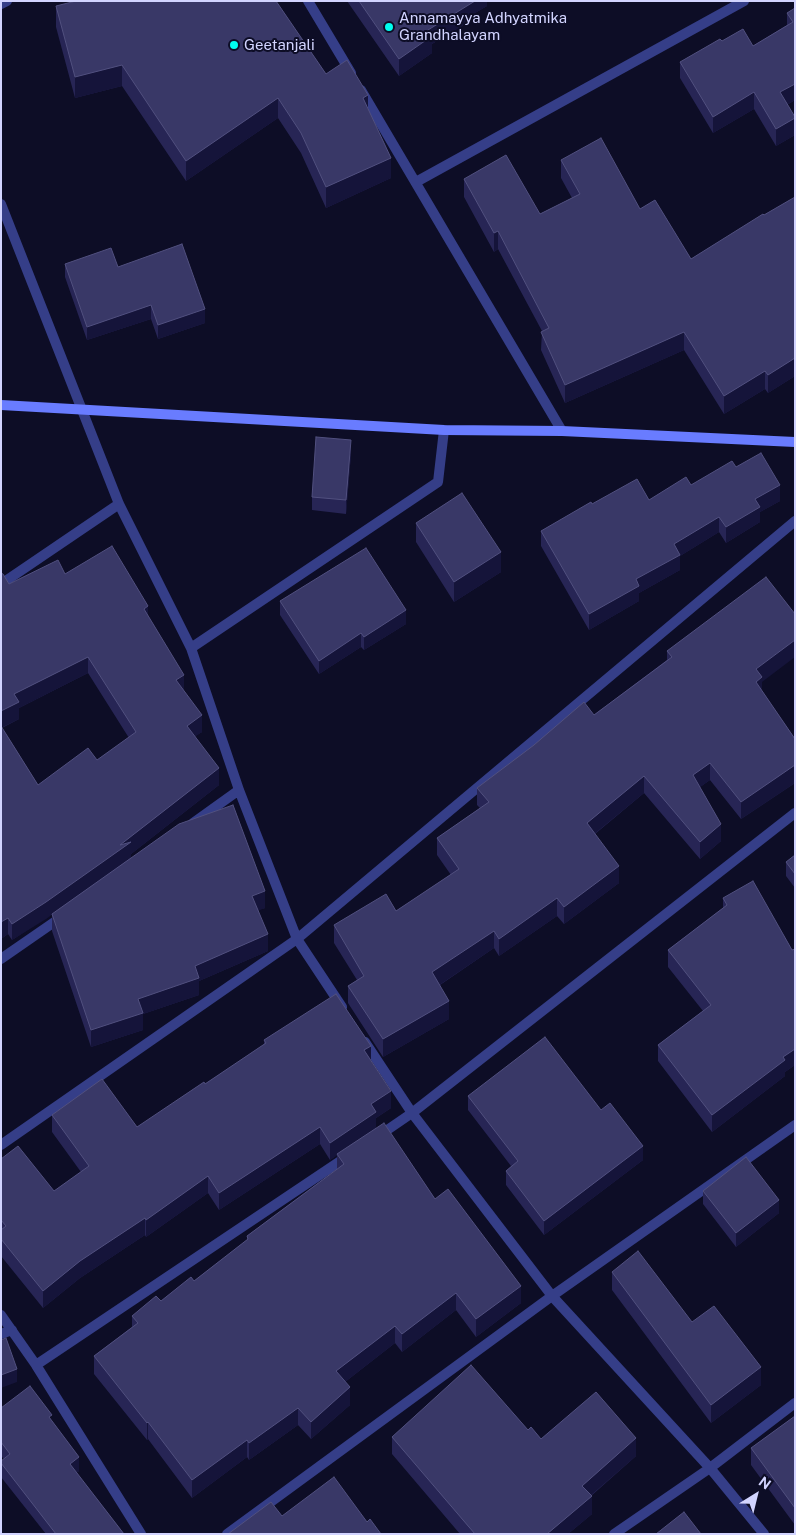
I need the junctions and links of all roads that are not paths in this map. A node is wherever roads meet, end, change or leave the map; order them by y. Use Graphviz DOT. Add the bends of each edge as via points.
graph roads {
  1 [pos="7,1"];
  2 [pos="308,1"];
  3 [pos="744,1"];
  4 [pos="1,4"];
  5 [pos="416,182"];
  6 [pos="1,204"];
  7 [pos="1,405"];
  8 [pos="81,409"];
  9 [pos="444,430"];
  10 [pos="562,431"];
  11 [pos="795,442"];
  12 [pos="119,504"];
  13 [pos="795,521"];
  14 [pos="1,584"];
  15 [pos="191,648"];
  16 [pos="239,790"];
  17 [pos="795,813"];
  18 [pos="184,829"];
  19 [pos="75,908"];
  20 [pos="297,939"];
  21 [pos="1,960"];
  22 [pos="346,1014"];
  23 [pos="357,1030"];
  24 [pos="412,1113"];
  25 [pos="795,1125"];
  26 [pos="371,1140"];
  27 [pos="1,1145"];
  28 [pos="355,1152"];
  29 [pos="552,1296"];
  30 [pos="1,1315"];
  31 [pos="12,1330"];
  32 [pos="1,1334"];
  33 [pos="36,1365"];
  34 [pos="795,1402"];
  35 [pos="710,1468"];
  36 [pos="141,1534"];
  37 [pos="227,1534"];
  38 [pos="614,1534"];
  39 [pos="764,1534"];
  1 -- 4 [label="street"];
  2 -- 5 [label="street"];
  3 -- 5 [label="street"];
  5 -- 10 [label="street"];
  6 -- 8 [label="street"];
  7 -- 8 [label="street"];
  8 -- 9 [label="street"];
  8 -- 12 [label="street"];
  9 -- 10 [label="street"];
  9 -- 15 [label="street" via="438,482"];
  10 -- 11 [label="street"];
  12 -- 14 [label="street"];
  12 -- 15 [label="street"];
  13 -- 20 [label="street"];
  15 -- 16 [label="street"];
  16 -- 18 [label="street"];
  16 -- 20 [label="street"];
  17 -- 24 [label="street"];
  19 -- 21 [label="street"];
  20 -- 22 [label="street"];
  20 -- 27 [label="street"];
  23 -- 24 [label="street"];
  24 -- 26 [label="street"];
  24 -- 29 [label="street"];
  25 -- 29 [label="street"];
  28 -- 33 [label="street"];
  29 -- 35 [label="street"];
  29 -- 37 [label="street"];
  30 -- 31 [label="street"];
  31 -- 32 [label="street"];
  31 -- 33 [label="street"];
  33 -- 36 [label="street"];
  34 -- 35 [label="street"];
  35 -- 38 [label="street"];
  35 -- 39 [label="street"];
}
